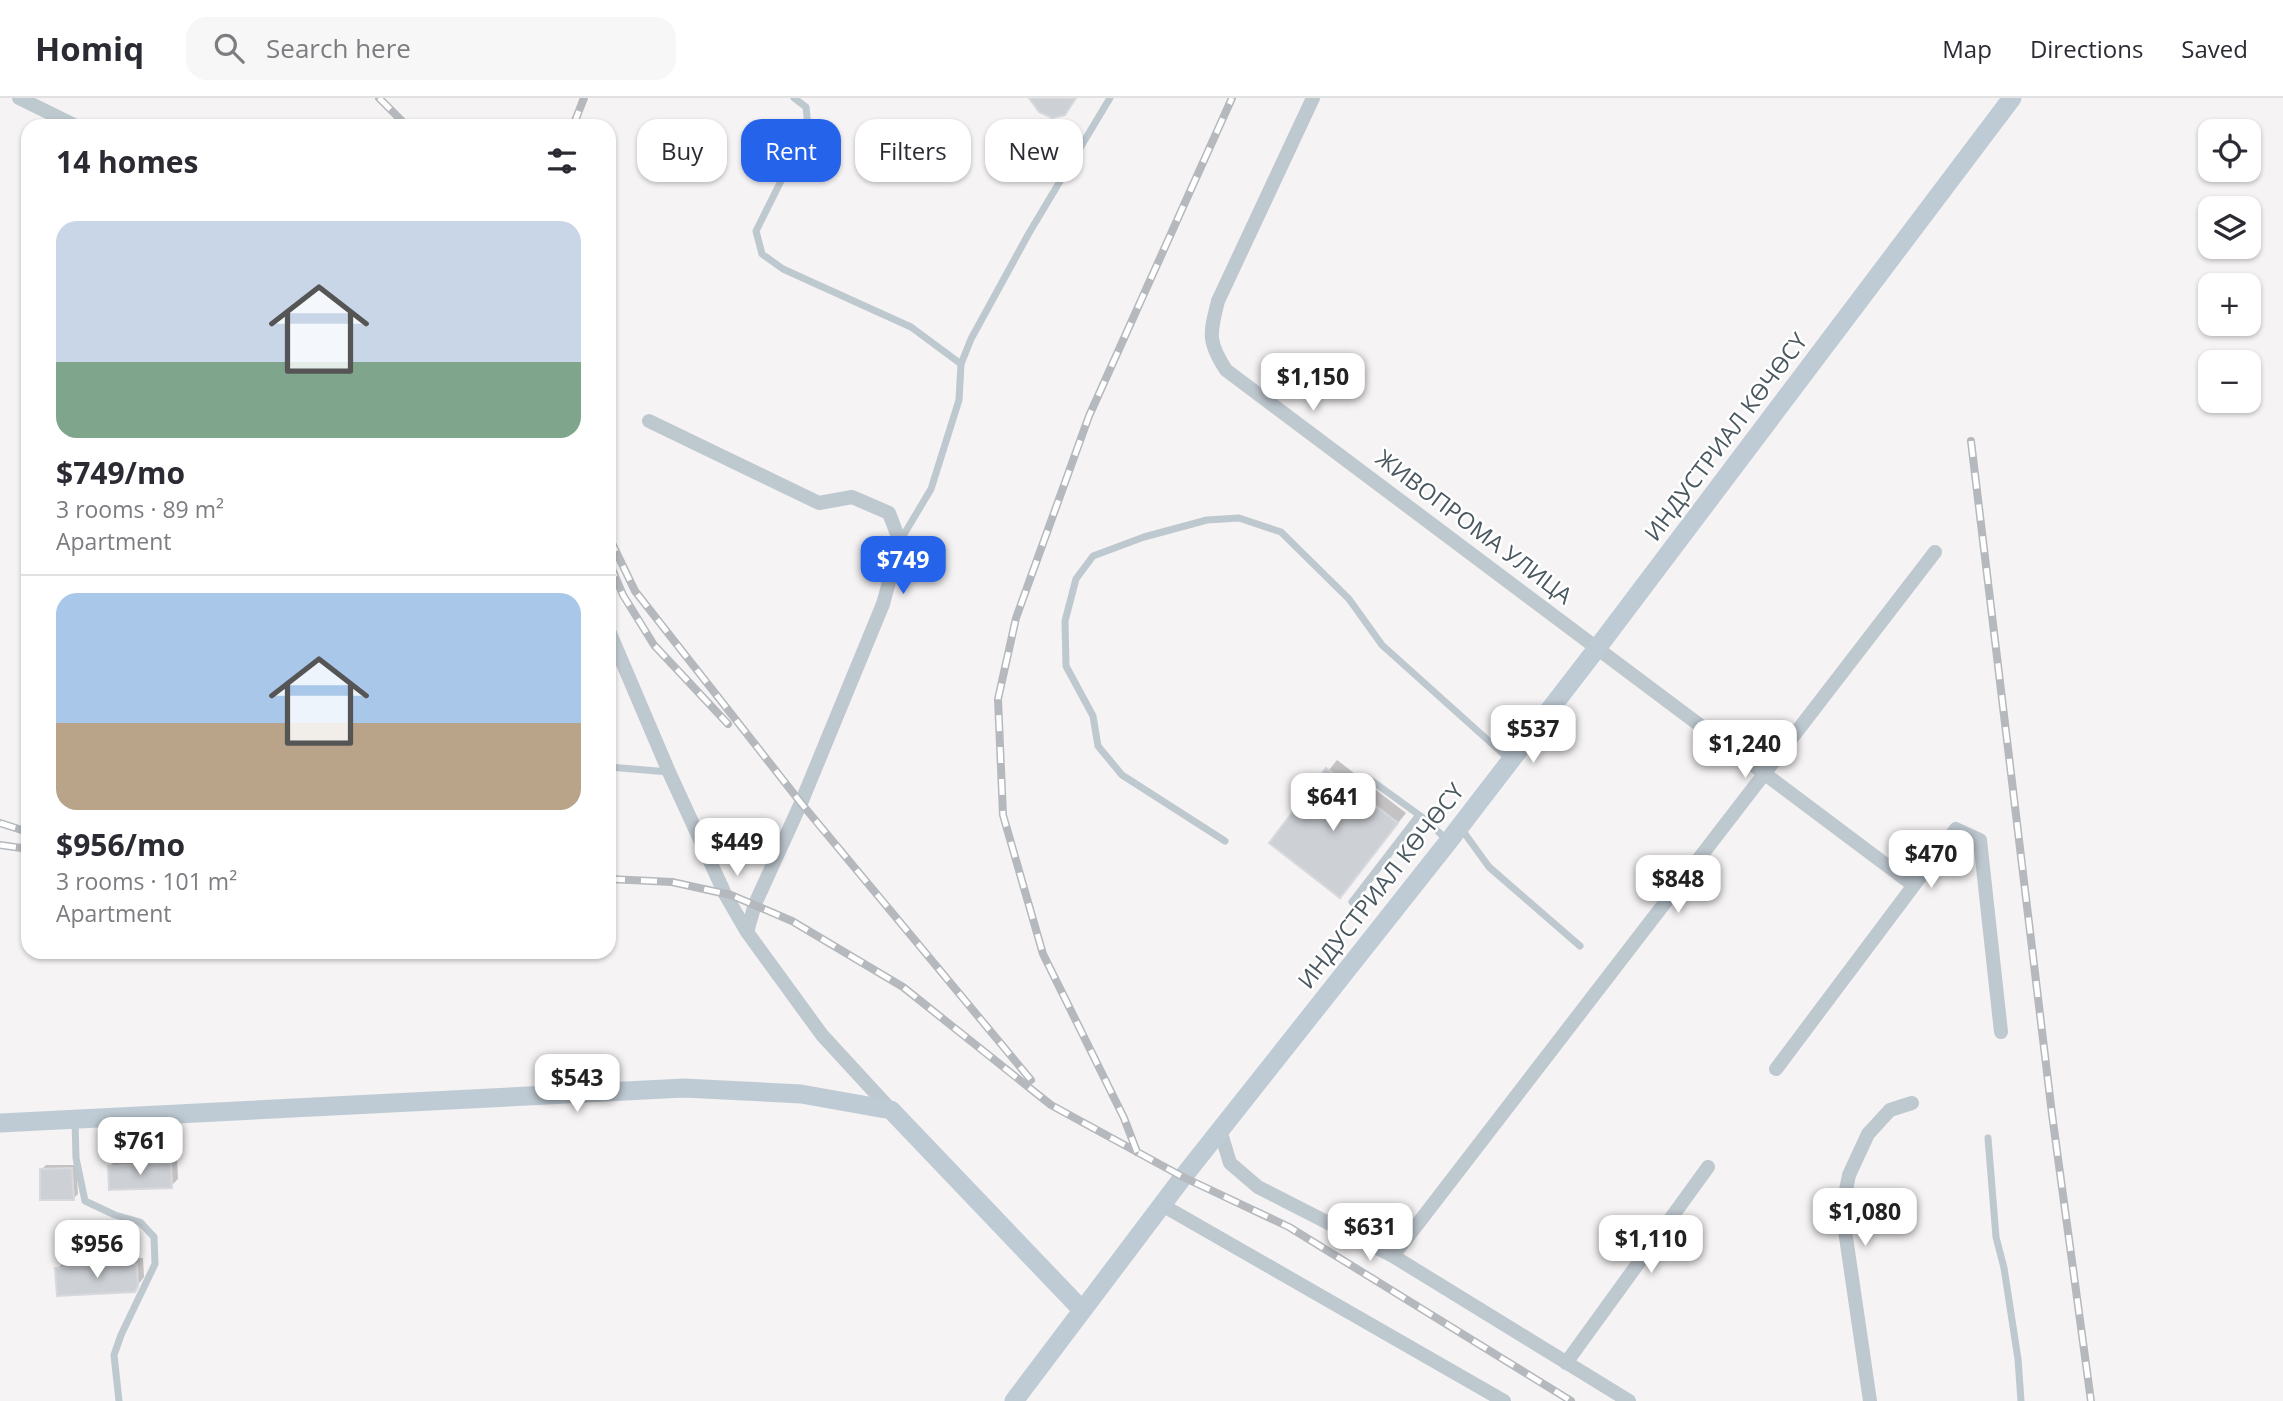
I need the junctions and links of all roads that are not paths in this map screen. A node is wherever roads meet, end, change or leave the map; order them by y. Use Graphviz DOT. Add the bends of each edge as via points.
graph roads {
  1 [pos="19,98"];
  2 [pos="794,98"];
  3 [pos="1110,98"];
  4 [pos="1312,98"];
  5 [pos="2012,98"];
  6 [pos="62,119"];
  7 [pos="961,364"];
  8 [pos="649,421"];
  9 [pos="900,542"];
  10 [pos="1935,552"];
  11 [pos="616,647"];
  12 [pos="1598,647"];
  13 [pos="1511,760"];
  14 [pos="616,768"];
  15 [pos="669,772"];
  16 [pos="1765,773"];
  17 [pos="1368,778"];
  18 [pos="1419,815"];
  19 [pos="1454,834"];
  20 [pos="1225,841"];
  21 [pos="1913,885"];
  22 [pos="1352,902"];
  23 [pos="747,932"];
  24 [pos="1580,946"];
  25 [pos="2001,1032"];
  26 [pos="1776,1069"];
  27 [pos="1912,1103"];
  28 [pos="891,1110"];
  29 [pos="75,1119"];
  30 [pos="1,1128"];
  31 [pos="1220,1130"];
  32 [pos="1988,1138"];
  33 [pos="1708,1167"];
  34 [pos="1162,1205"];
  35 [pos="1393,1256"];
  36 [pos="1082,1310"];
  37 [pos="1566,1363"];
  38 [pos="119,1401"];
  39 [pos="1014,1401"];
  40 [pos="1504,1401"];
  41 [pos="1629,1401"];
  42 [pos="1870,1401"];
  43 [pos="2021,1401"];
  1 -- 6 [label="street"];
  2 -- 7 [label="lane" via="806,107 807,127 756,231 762,254 783,269 911,327"];
  3 -- 7 [label="lane" via="1029,233"];
  4 -- 12 [label="street, ЖИВОПРОМА УЛИЦА" via="1218,301 1211,328 1213,351 1226,370"];
  5 -- 12 [label="main road, ИНДУСТРИАЛ КӨЧӨСҮ"];
  7 -- 9 [label="lane" via="959,400 931,489"];
  8 -- 9 [label="street" via="819,503 852,497 889,513"];
  9 -- 23 [label="street" via="883,604"];
  10 -- 16 [label="street"];
  11 -- 15 [label="street"];
  12 -- 13 [label="main road, ИНДУСТРИАЛ КӨЧӨСҮ"];
  12 -- 16 [label="street, ЖИВОПРОМА УЛИЦА"];
  13 -- 19 [label="main road, ИНДУСТРИАЛ КӨЧӨСҮ"];
  13 -- 20 [label="lane" via="1382,645 1349,599 1281,532 1239,518 1207,520 1144,537 1093,556 1076,579 1065,621 1066,666 1093,716 1098,746 1122,775"];
  14 -- 15 [label="lane"];
  15 -- 23 [label="street"];
  16 -- 21 [label="street, ЖИВОПРОМА УЛИЦА"];
  16 -- 35 [label="street"];
  17 -- 18 [label="lane"];
  18 -- 19 [label="lane"];
  18 -- 22 [label="lane"];
  19 -- 24 [label="lane"];
  19 -- 31 [label="main road, ИНДУСТРИАЛ КӨЧӨСҮ"];
  21 -- 25 [label="street" via="1956,829 1980,840"];
  21 -- 26 [label="street"];
  23 -- 28 [label="street" via="821,1035"];
  27 -- 42 [label="street" via="1890,1110 1868,1134 1849,1175 1842,1210"];
  28 -- 29 [label="main road" via="801,1094 684,1088"];
  28 -- 36 [label="main road"];
  29 -- 30 [label="main road"];
  29 -- 38 [label="lane" via="76,1158 85,1201 140,1222 153,1237 155,1264 114,1355"];
  31 -- 34 [label="main road, ИНДУСТРИАЛ КӨЧӨСҮ"];
  31 -- 35 [label="street" via="1230,1163 1258,1187"];
  32 -- 43 [label="lane" via="1996,1237"];
  33 -- 37 [label="street"];
  34 -- 36 [label="main road, ИНДУСТРИАЛ КӨЧӨСҮ"];
  34 -- 40 [label="street"];
  35 -- 37 [label="street"];
  36 -- 39 [label="main road, ИНДУСТРИАЛ КӨЧӨСҮ"];
  37 -- 41 [label="street"];
}
